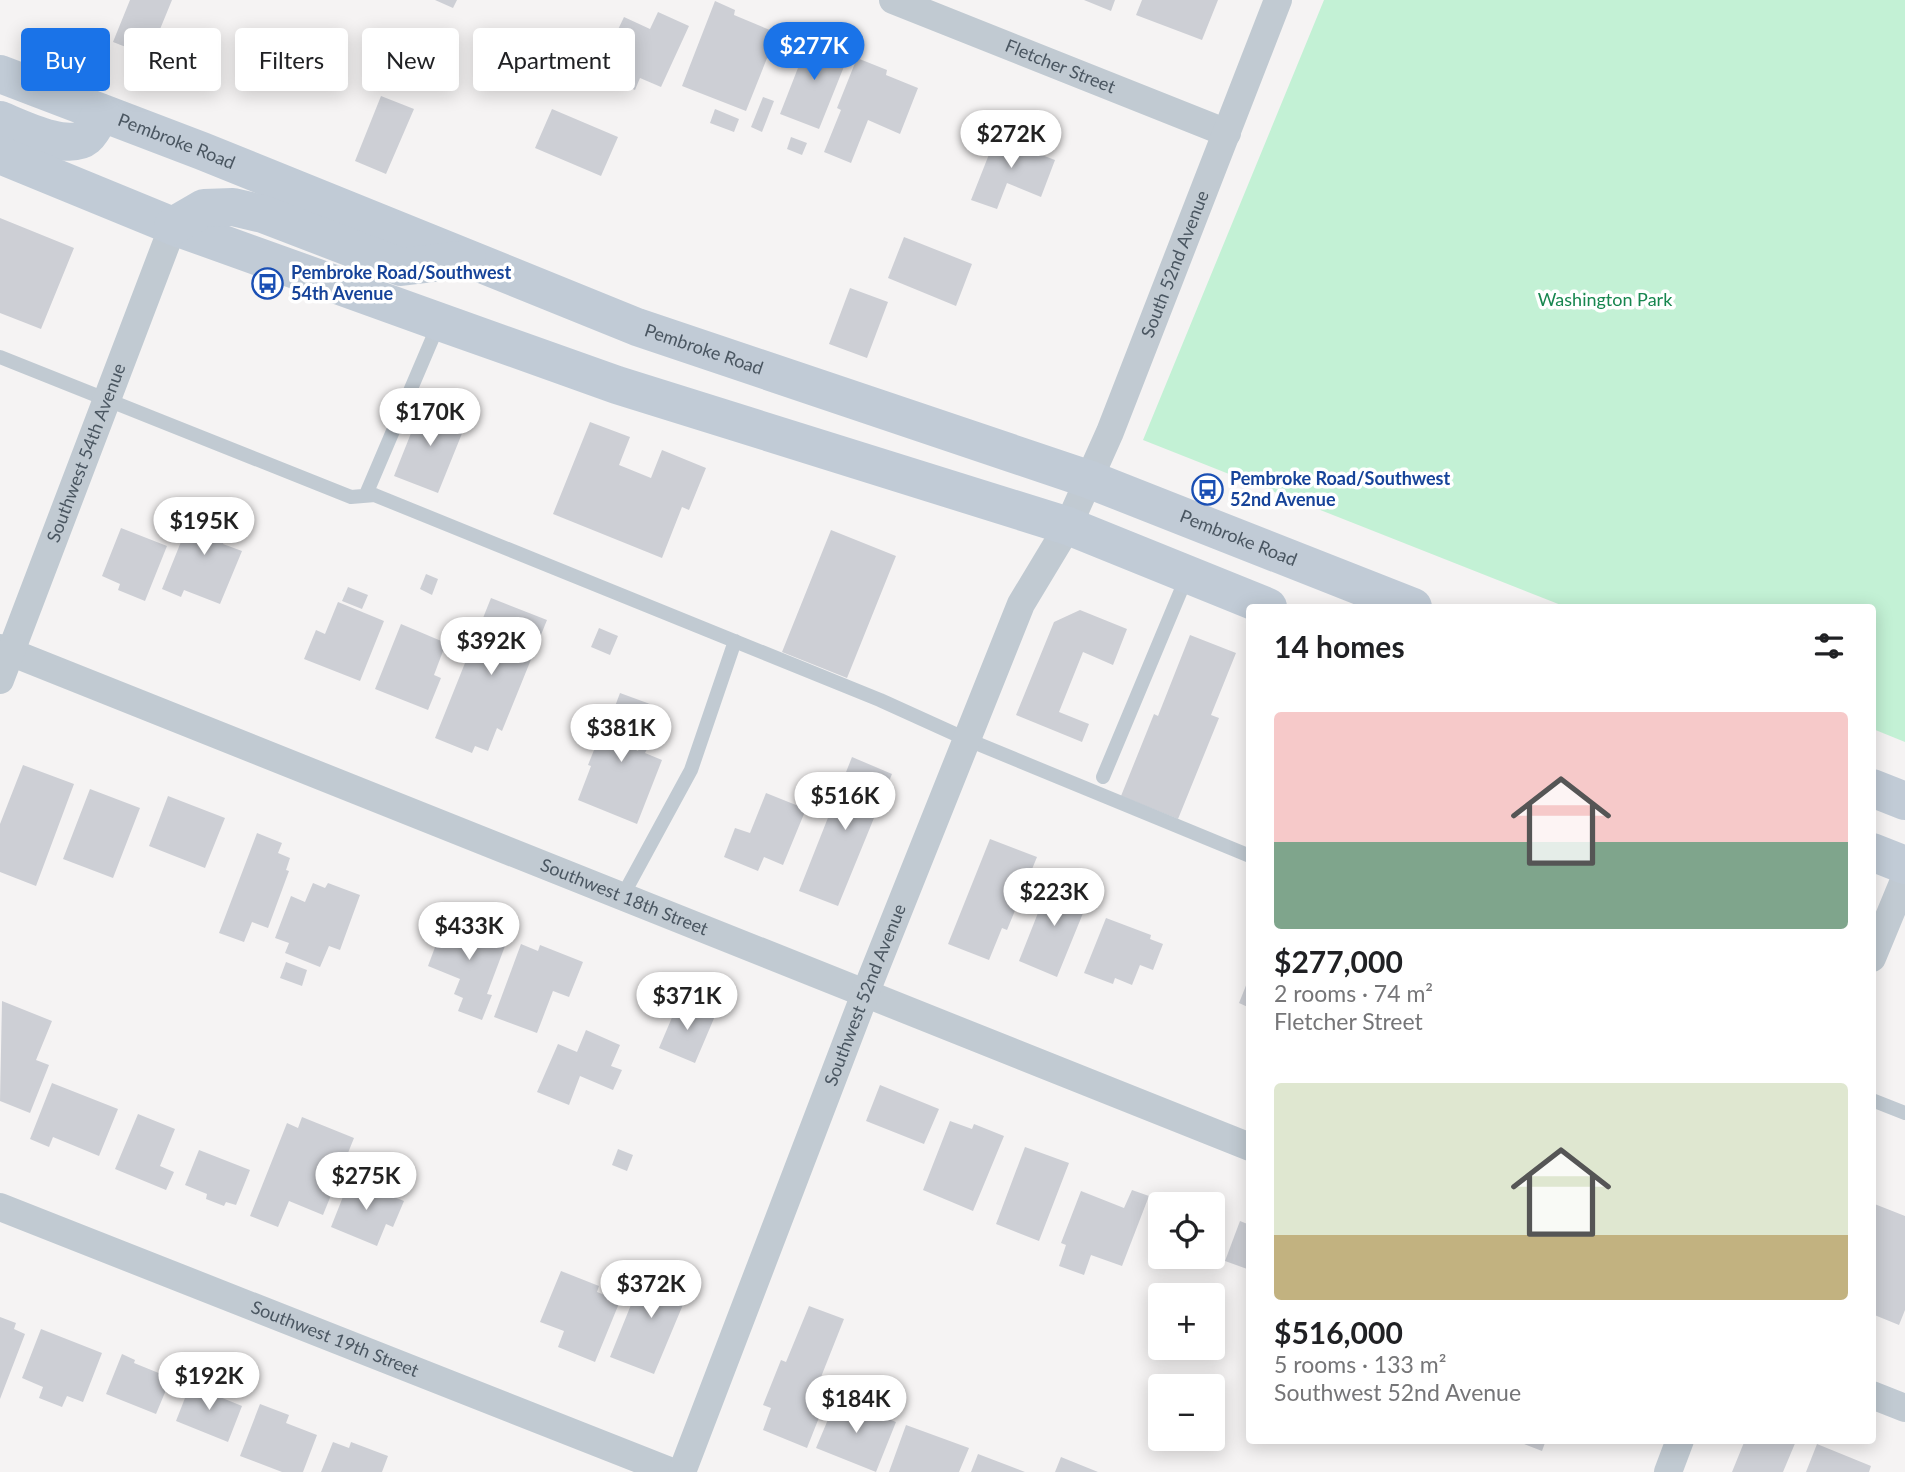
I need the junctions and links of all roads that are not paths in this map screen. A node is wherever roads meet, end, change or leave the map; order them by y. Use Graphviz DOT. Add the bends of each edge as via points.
graph roads {
  1 [pos="893,0"];
  2 [pos="1278,0"];
  3 [pos="0,74"];
  4 [pos="101,113"];
  5 [pos="0,120"];
  6 [pos="1227,133"];
  7 [pos="0,155"];
  8 [pos="173,226"];
  9 [pos="470,258"];
  10 [pos="440,322"];
  11 [pos="0,357"];
  12 [pos="106,400"];
  13 [pos="1088,479"];
  14 [pos="375,495"];
  15 [pos="1068,526"];
  16 [pos="1188,575"];
  17 [pos="1260,604"];
  18 [pos="1405,604"];
  19 [pos="734,641"];
  20 [pos="5,650"];
  21 [pos="0,680"];
  22 [pos="966,740"];
  23 [pos="1103,777"];
  24 [pos="1246,854"];
  25 [pos="1876,854"];
  26 [pos="1905,865"];
  27 [pos="1905,878"];
  28 [pos="622,897"];
  29 [pos="1876,948"];
  30 [pos="864,994"];
  31 [pos="1876,1102"];
  32 [pos="1905,1113"];
  33 [pos="1246,1145"];
  34 [pos="0,1207"];
  35 [pos="1876,1397"];
  36 [pos="1905,1408"];
  37 [pos="1678,1444"];
  38 [pos="671,1472"];
  39 [pos="682,1472"];
  40 [pos="1668,1472"];
  1 -- 6 [label="street, Fletcher Street"];
  2 -- 6 [label="street, South 52nd Avenue"];
  3 -- 4 [label="main road, Pembroke Road"];
  4 -- 5 [label="main road" via="88,135 70,142"];
  4 -- 9 [label="main road, Pembroke Road"];
  6 -- 13 [label="street, South 52nd Avenue" via="1114,424"];
  7 -- 8 [label="main road"];
  8 -- 9 [label="main road" via="204,208 233,207 401,267"];
  8 -- 10 [label="main road"];
  8 -- 12 [label="street, Southwest 54th Avenue"];
  9 -- 13 [label="main road, Pembroke Road" via="637,327"];
  10 -- 14 [label="lane" via="368,492"];
  10 -- 15 [label="main road" via="617,385"];
  11 -- 12 [label="lane"];
  12 -- 14 [label="lane" via="351,497"];
  12 -- 20 [label="street, Southwest 54th Avenue"];
  13 -- 15 [label="street, South 52nd Avenue"];
  13 -- 18 [label="main road, Pembroke Road"];
  14 -- 19 [label="lane"];
  15 -- 16 [label="main road"];
  15 -- 22 [label="street, Southwest 52nd Avenue" via="1021,604"];
  16 -- 17 [label="main road"];
  16 -- 23 [label="lane"];
  19 -- 22 [label="lane"];
  19 -- 28 [label="lane" via="691,770"];
  20 -- 21 [label="street, Southwest 54th Avenue"];
  20 -- 28 [label="street, Southwest 18th Street"];
  22 -- 24 [label="lane"];
  22 -- 30 [label="street, Southwest 52nd Avenue"];
  25 -- 26 [label="main road"];
  27 -- 29 [label="street"];
  28 -- 30 [label="street, Southwest 18th Street"];
  30 -- 33 [label="street, Southwest 18th Street"];
  30 -- 39 [label="street, Southwest 52nd Avenue"];
  31 -- 32 [label="lane"];
  34 -- 38 [label="street, Southwest 19th Street"];
  35 -- 36 [label="street"];
  37 -- 40 [label="street"];
}
